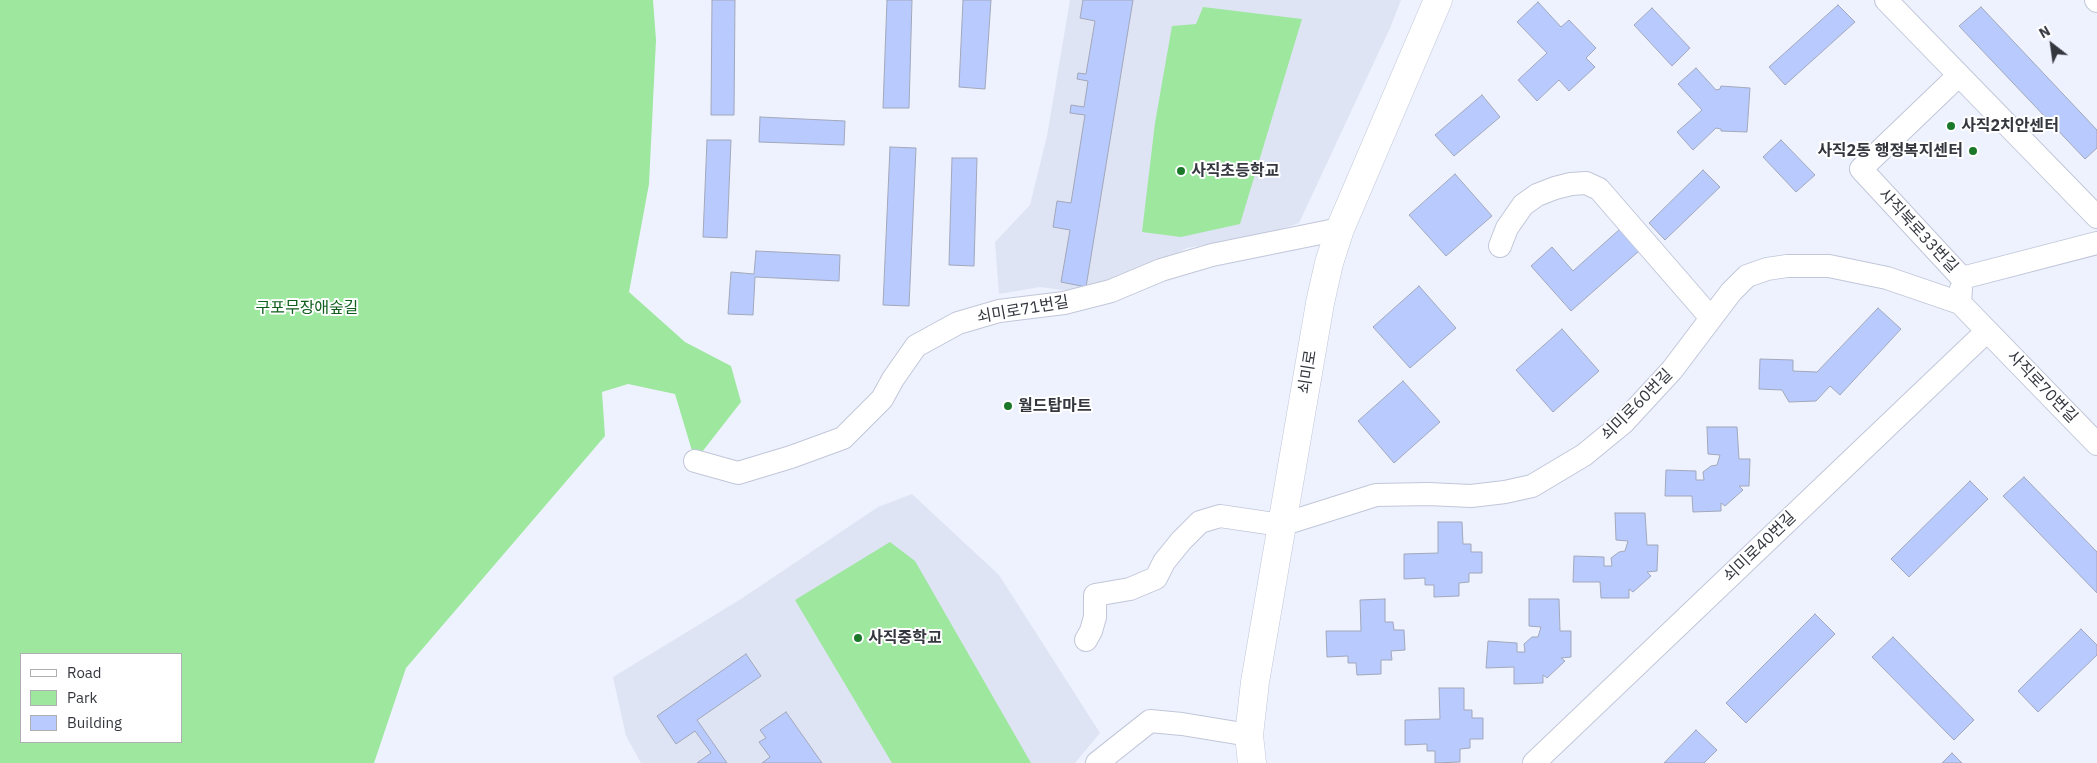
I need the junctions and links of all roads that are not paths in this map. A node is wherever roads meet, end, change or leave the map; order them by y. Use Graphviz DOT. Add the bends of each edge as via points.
graph roads {
  1 [pos="1438,0"];
  2 [pos="1886,0"];
  3 [pos="1959,75"];
  4 [pos="2097,217"];
  5 [pos="1340,230"];
  6 [pos="2097,243"];
  7 [pos="1500,246"];
  8 [pos="1962,278"];
  9 [pos="1960,303"];
  10 [pos="1711,318"];
  11 [pos="1987,331"];
  12 [pos="2097,444"];
  13 [pos="695,461"];
  14 [pos="1281,525"];
  15 [pos="1086,640"];
  16 [pos="1249,735"];
  17 [pos="1097,763"];
  18 [pos="1252,763"];
  19 [pos="1534,763"];
  1 -- 5 [label="main road, 쇠미로"];
  2 -- 3 [label="street"];
  3 -- 4 [label="street"];
  3 -- 8 [label="street, 사직북로33번길" via="1861,169"];
  5 -- 13 [label="street, 쇠미로71번길" via="1212,255 1161,270 1111,291 1064,303 999,311 958,323 916,346 882,399 843,438 738,473"];
  5 -- 14 [label="main road, 쇠미로" via="1320,302"];
  6 -- 8 [label="street, 사직북로33번길"];
  7 -- 10 [label="street" via="1507,228 1523,205 1554,188 1586,183 1599,189"];
  8 -- 9 [label="street"];
  9 -- 10 [label="street, 쇠미로60번길" via="1887,278 1829,266 1787,266 1746,276"];
  9 -- 11 [label="street, 사직로70번길"];
  10 -- 14 [label="street, 쇠미로60번길" via="1672,370 1623,423 1584,455 1532,486 1471,496 1376,495"];
  11 -- 12 [label="street, 사직로70번길"];
  11 -- 19 [label="street, 쇠미로40번길"];
  14 -- 15 [label="street" via="1220,516 1200,522 1180,541 1156,578 1130,589 1095,595 1094,617"];
  14 -- 16 [label="main road, 쇠미로"];
  16 -- 17 [label="street" via="1150,721"];
  16 -- 18 [label="main road, 쇠미로"];
}
